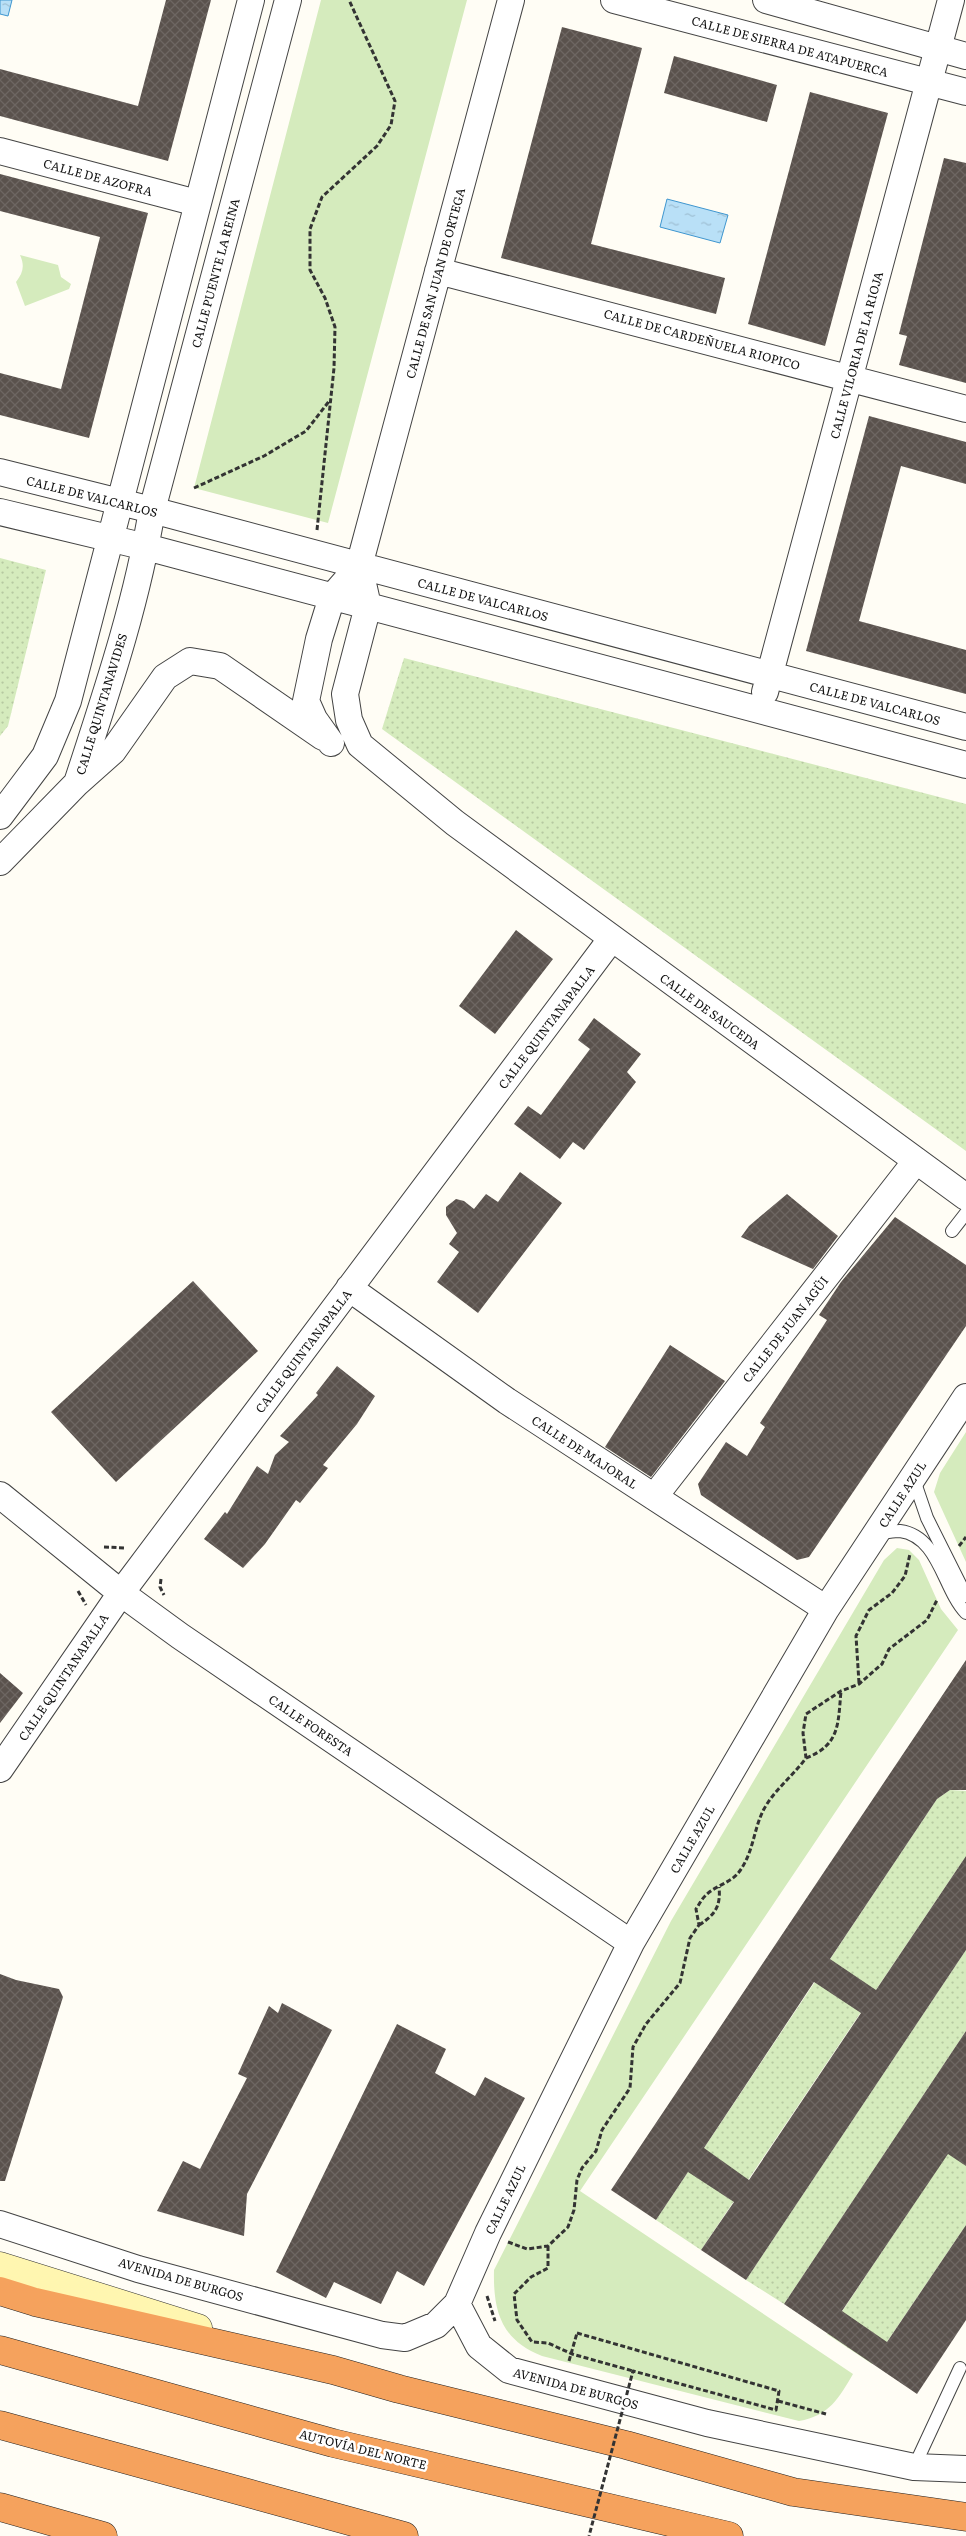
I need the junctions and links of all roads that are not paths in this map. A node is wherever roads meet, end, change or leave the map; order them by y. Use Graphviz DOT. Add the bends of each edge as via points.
graph roads {
  1 [pos="251,0"];
  2 [pos="288,0"];
  3 [pos="511,0"];
  4 [pos="614,0"];
  5 [pos="766,0"];
  6 [pos="951,0"];
  7 [pos="939,49"];
  8 [pos="966,56"];
  9 [pos="929,83"];
  10 [pos="966,92"];
  11 [pos="0,152"];
  12 [pos="197,202"];
  13 [pos="438,270"];
  14 [pos="849,379"];
  15 [pos="966,410"];
  16 [pos="0,472"];
  17 [pos="118,502"];
  18 [pos="152,510"];
  19 [pos="0,512"];
  20 [pos="110,539"];
  21 [pos="146,547"];
  22 [pos="359,566"];
  23 [pos="332,597"];
  24 [pos="368,606"];
  25 [pos="770,675"];
  26 [pos="759,709"];
  27 [pos="966,727"];
  28 [pos="330,743"];
  29 [pos="966,765"];
  30 [pos="77,782"];
  31 [pos="0,816"];
  32 [pos="455,823"];
  33 [pos="0,862"];
  34 [pos="612,938"];
  35 [pos="916,1161"];
  36 [pos="966,1197"];
  37 [pos="966,1213"];
  38 [pos="952,1231"];
  39 [pos="349,1288"];
  40 [pos="966,1397"];
  41 [pos="913,1477"];
  42 [pos="0,1495"];
  43 [pos="654,1497"];
  44 [pos="876,1533"];
  45 [pos="120,1594"];
  46 [pos="966,1596"];
  47 [pos="826,1609"];
  48 [pos="966,1613"];
  49 [pos="0,1769"];
  50 [pos="632,1943"];
  51 [pos="0,2224"];
  52 [pos="0,2266"];
  53 [pos="0,2290"];
  54 [pos="457,2304"];
  55 [pos="0,2350"];
  56 [pos="960,2368"];
  57 [pos="333,2370"];
  58 [pos="0,2425"];
  59 [pos="914,2467"];
  60 [pos="966,2469"];
  61 [pos="0,2507"];
  62 [pos="966,2517"];
  63 [pos="103,2536"];
  64 [pos="404,2536"];
  65 [pos="729,2536"];
  1 -- 12 [label="street"];
  2 -- 18 [label="street, CALLE PUENTE LA REINA"];
  3 -- 13 [label="street, CALLE DE SAN JUAN DE ORTEGA"];
  4 -- 9 [label="street, CALLE DE SIERRA DE ATAPUERCA"];
  5 -- 7 [label="street"];
  6 -- 7 [label="street, CALLE VILORIA DE LA RIOJA"];
  7 -- 8 [label="street"];
  7 -- 9 [label="street, CALLE VILORIA DE LA RIOJA"];
  9 -- 10 [label="street, CALLE DE SIERRA DE ATAPUERCA"];
  9 -- 14 [label="street, CALLE VILORIA DE LA RIOJA"];
  11 -- 12 [label="street, CALLE DE AZOFRA"];
  12 -- 17 [label="street"];
  13 -- 14 [label="street, CALLE DE CARDEÑUELA RIOPICO"];
  13 -- 22 [label="street, CALLE DE SAN JUAN DE ORTEGA"];
  14 -- 15 [label="street, CALLE DE CARDEÑUELA RIOPICO"];
  14 -- 25 [label="street, CALLE VILORIA DE LA RIOJA"];
  16 -- 17 [label="street, CALLE DE VALCARLOS"];
  17 -- 18 [label="street, CALLE DE VALCARLOS"];
  17 -- 20 [label="street"];
  18 -- 21 [label="street, CALLE PUENTE LA REINA"];
  18 -- 22 [label="street, CALLE DE VALCARLOS"];
  19 -- 20 [label="street"];
  20 -- 21 [label="street"];
  20 -- 31 [label="street" via="68,701 45,756"];
  21 -- 23 [label="street"];
  21 -- 30 [label="street, CALLE QUINTANAVIDES" via="107,691"];
  22 -- 23 [label="street, CALLE DE SAN JUAN DE ORTEGA"];
  22 -- 24 [label="street, CALLE DE SAN JUAN DE ORTEGA"];
  22 -- 25 [label="street, CALLE DE VALCARLOS"];
  23 -- 24 [label="street"];
  23 -- 28 [label="street, CALLE DE SAUCEDA" via="306,700"];
  24 -- 26 [label="street"];
  24 -- 32 [label="street, CALLE DE SAUCEDA" via="346,694 349,720 360,744"];
  25 -- 26 [label="street, CALLE VILORIA DE LA RIOJA"];
  25 -- 27 [label="street, CALLE DE VALCARLOS"];
  26 -- 29 [label="street"];
  28 -- 30 [label="street, CALLE DE SAUCEDA" via="220,666 190,661 165,677 113,751"];
  28 -- 32 [label="street, CALLE DE SAUCEDA"];
  30 -- 33 [label="street, CALLE QUINTANAVIDES"];
  32 -- 34 [label="street, CALLE DE SAUCEDA"];
  34 -- 35 [label="street, CALLE DE SAUCEDA"];
  34 -- 39 [label="street, CALLE QUINTANAPALLA"];
  35 -- 36 [label="street, CALLE DE SAUCEDA"];
  35 -- 43 [label="street, CALLE DE JUAN AGÜI"];
  37 -- 38 [label="lane"];
  39 -- 43 [label="street, CALLE DE MAJORAL" via="507,1401"];
  39 -- 45 [label="street, CALLE QUINTANAPALLA"];
  40 -- 41 [label="street, CALLE AZUL"];
  41 -- 44 [label="street, CALLE AZUL"];
  41 -- 46 [label="lane" via="927,1518"];
  42 -- 45 [label="street, CALLE FORESTA"];
  43 -- 47 [label="street, CALLE DE MAJORAL"];
  44 -- 47 [label="street, CALLE AZUL"];
  44 -- 48 [label="lane" via="900,1531 921,1540 933,1553 950,1591"];
  45 -- 49 [label="street, CALLE QUINTANAPALLA"];
  45 -- 50 [label="street, CALLE FORESTA"];
  47 -- 50 [label="street, CALLE AZUL"];
  50 -- 54 [label="street, CALLE AZUL" via="488,2233"];
  51 -- 54 [label="street, AVENIDA DE BURGOS" via="138,2269 382,2335 405,2338 436,2325"];
  52 -- 57 [label="street"];
  53 -- 57 [label="highway" via="35,2302"];
  54 -- 59 [label="street, AVENIDA DE BURGOS" via="480,2346 509,2370 707,2423"];
  55 -- 65 [label="highway, AUTOVÍA DEL NORTE" via="333,2443"];
  56 -- 59 [label="lane"];
  57 -- 62 [label="highway" via="626,2445 793,2492"];
  58 -- 64 [label="highway"];
  59 -- 60 [label="street, AVENIDA DE BURGOS"];
  61 -- 63 [label="highway"];
}
